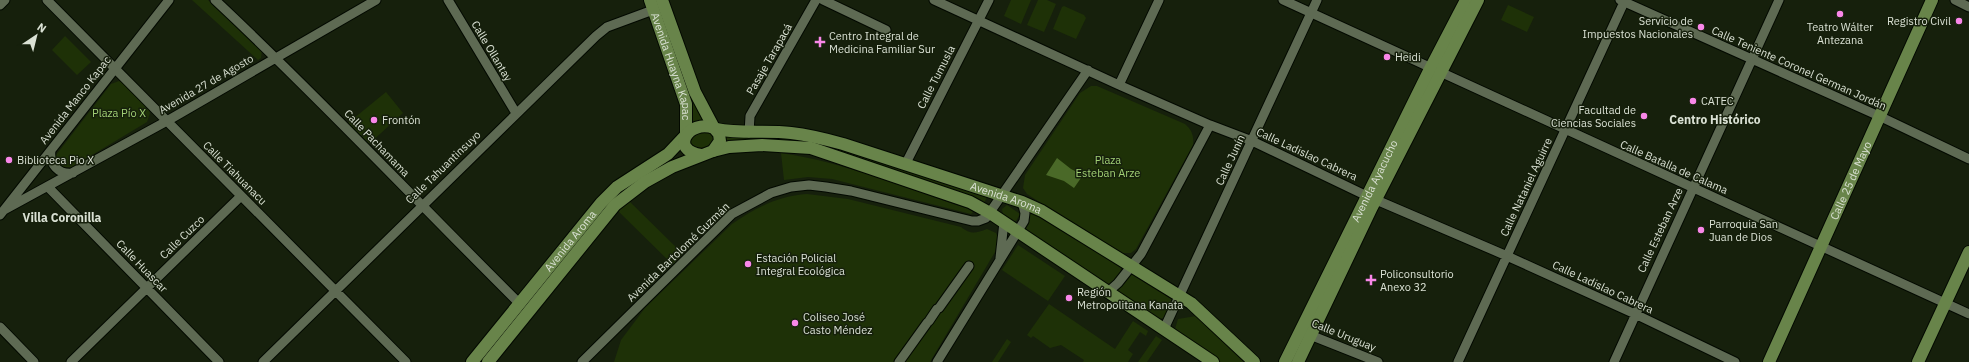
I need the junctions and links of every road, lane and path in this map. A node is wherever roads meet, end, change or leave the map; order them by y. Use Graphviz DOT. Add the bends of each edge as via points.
graph roads {
  1 [pos="4,0"];
  2 [pos="47,0"];
  3 [pos="169,0"];
  4 [pos="215,0"];
  5 [pos="376,0"];
  6 [pos="448,0"];
  7 [pos="662,0"];
  8 [pos="816,0"];
  9 [pos="823,0"];
  10 [pos="934,0"];
  11 [pos="989,0"];
  12 [pos="1159,0"];
  13 [pos="1282,0"];
  14 [pos="1317,0"];
  15 [pos="1466,0"];
  16 [pos="1478,0"];
  17 [pos="1779,0"];
  18 [pos="1932,0"];
  19 [pos="1955,0"];
  20 [pos="1623,1"];
  21 [pos="0,5"];
  22 [pos="652,5"];
  23 [pos="1969,7"];
  24 [pos="1310,13"];
  25 [pos="979,20"];
  26 [pos="886,30"];
  27 [pos="276,58"];
  28 [pos="1752,59"];
  29 [pos="115,69"];
  30 [pos="1436,69"];
  31 [pos="1088,70"];
  32 [pos="1120,85"];
  33 [pos="516,113"];
  34 [pos="1880,116"];
  35 [pos="167,121"];
  36 [pos="1210,125"];
  37 [pos="715,129"];
  38 [pos="1565,130"];
  39 [pos="749,133"];
  40 [pos="685,136"];
  41 [pos="1252,141"];
  42 [pos="51,150"];
  43 [pos="713,151"];
  44 [pos="701,155"];
  45 [pos="1969,158"];
  46 [pos="904,165"];
  47 [pos="73,173"];
  48 [pos="48,188"];
  49 [pos="1693,188"];
  50 [pos="241,196"];
  51 [pos="1000,196"];
  52 [pos="1372,198"];
  53 [pos="1022,202"];
  54 [pos="421,206"];
  55 [pos="2,213"];
  56 [pos="990,213"];
  57 [pos="1004,222"];
  58 [pos="1017,231"];
  59 [pos="1821,246"];
  60 [pos="1969,252"];
  61 [pos="1507,256"];
  62 [pos="1000,258"];
  63 [pos="969,266"];
  64 [pos="1130,266"];
  65 [pos="146,288"];
  66 [pos="336,291"];
  67 [pos="1108,292"];
  68 [pos="1181,296"];
  69 [pos="1945,303"];
  70 [pos="520,304"];
  71 [pos="1634,314"];
  72 [pos="1969,314"];
  73 [pos="0,327"];
  74 [pos="1164,329"];
  75 [pos="1306,333"];
  76 [pos="34,362"];
  77 [pos="71,362"];
  78 [pos="219,362"];
  79 [pos="264,362"];
  80 [pos="406,362"];
  81 [pos="472,362"];
  82 [pos="488,362"];
  83 [pos="582,362"];
  84 [pos="899,362"];
  85 [pos="937,362"];
  86 [pos="1213,362"];
  87 [pos="1254,362"];
  88 [pos="1284,362"];
  89 [pos="1298,362"];
  90 [pos="1378,362"];
  91 [pos="1458,362"];
  92 [pos="1614,362"];
  93 [pos="1735,362"];
  94 [pos="1769,362"];
  95 [pos="1918,362"];
  1 -- 21 [label="street"];
  2 -- 29 [label="street, Calle Tiahuanacu"];
  3 -- 29 [label="street, Avenida Manco Kapac"];
  4 -- 27 [label="street, Calle Pachamama"];
  5 -- 27 [label="street, Avenida 27 de Agosto"];
  6 -- 33 [label="street, Calle Ollantay"];
  7 -- 37 [label="main road, Avenida Huayna Kapac" via="695,92"];
  8 -- 39 [label="street, Pasaje Tarapacá" via="750,116"];
  9 -- 26 [label="street"];
  10 -- 25 [label="street, Calle Ladislao Cabrera"];
  11 -- 25 [label="street, Calle Tumusla"];
  12 -- 32 [label="street"];
  13 -- 24 [label="street, Calle Batalla de Calama"];
  14 -- 24 [label="street, Calle Junín"];
  15 -- 30 [label="main road, Avenida Ayacucho"];
  16 -- 30 [label="main road, Avenida Ayacucho"];
  17 -- 28 [label="street, Calle Esteban Arze"];
  18 -- 34 [label="main road, Calle 25 de Mayo"];
  19 -- 23 [label="street"];
  20 -- 28 [label="street, Calle Teniente Coronel German Jordán"];
  20 -- 38 [label="street, Calle Nataniel Aguirre"];
  22 -- 33 [label="street, Calle Tahuantinsuyo" via="607,27"];
  22 -- 40 [label="main road, Avenida Huayna Kapac" via="686,104"];
  24 -- 30 [label="street, Calle Batalla de Calama"];
  24 -- 41 [label="street, Calle Junín"];
  25 -- 31 [label="street, Calle Ladislao Cabrera"];
  25 -- 46 [label="street, Calle Tumusla"];
  27 -- 35 [label="street, Avenida 27 de Agosto"];
  27 -- 54 [label="street, Calle Pachamama"];
  28 -- 34 [label="street, Calle Teniente Coronel German Jordán"];
  28 -- 49 [label="street, Calle Esteban Arze"];
  29 -- 35 [label="street, Calle Tiahuanacu"];
  29 -- 42 [label="street, Avenida Manco Kapac"];
  30 -- 38 [label="street, Calle Batalla de Calama"];
  30 -- 52 [label="main road, Avenida Ayacucho"];
  31 -- 32 [label="street, Calle Ladislao Cabrera"];
  31 -- 51 [label="street"];
  32 -- 36 [label="street, Calle Ladislao Cabrera"];
  33 -- 54 [label="street, Calle Tahuantinsuyo"];
  34 -- 45 [label="street, Calle Teniente Coronel German Jordán"];
  34 -- 59 [label="main road, Calle 25 de Mayo"];
  35 -- 47 [label="street, Avenida 27 de Agosto"];
  35 -- 50 [label="street, Calle Tiahuanacu"];
  36 -- 41 [label="street, Calle Ladislao Cabrera"];
  36 -- 64 [label="street" via="1141,254"];
  37 -- 39 [label="main road, Avenida Aroma"];
  37 -- 40 [label="main road" via="700,126"];
  37 -- 43 [label="main road" via="720,141"];
  38 -- 49 [label="street, Calle Batalla de Calama"];
  38 -- 61 [label="street, Calle Nataniel Aguirre"];
  39 -- 46 [label="main road, Avenida Aroma" via="790,132 810,135"];
  40 -- 44 [label="main road" via="684,144 687,149"];
  40 -- 70 [label="main road, Avenida Aroma" via="668,154 617,187 601,202"];
  41 -- 52 [label="street, Calle Ladislao Cabrera"];
  41 -- 68 [label="street, Calle Junín"];
  42 -- 47 [label="street" via="52,163 56,168 67,174"];
  42 -- 55 [label="street, Avenida Manco Kapac"];
  43 -- 44 [label="main road"];
  43 -- 56 [label="main road, Avenida Aroma" via="729,147 762,145 811,148 956,196"];
  44 -- 82 [label="main road, Avenida Aroma" via="652,178 615,206"];
  46 -- 51 [label="main road, Avenida Aroma"];
  47 -- 48 [label="street, Avenida 27 de Agosto"];
  48 -- 55 [label="street, Avenida 27 de Agosto"];
  48 -- 65 [label="street, Calle Huascar"];
  49 -- 59 [label="street, Calle Batalla de Calama"];
  49 -- 71 [label="street, Calle Esteban Arze"];
  50 -- 65 [label="street, Calle Cuzco"];
  50 -- 66 [label="street, Calle Tiahuanacu"];
  51 -- 53 [label="main road, Avenida Aroma"];
  51 -- 56 [label="street"];
  52 -- 61 [label="street, Calle Ladislao Cabrera"];
  52 -- 75 [label="main road, Avenida Ayacucho"];
  53 -- 58 [label="street" via="1025,217"];
  53 -- 64 [label="main road, Avenida Aroma" via="1042,211"];
  54 -- 66 [label="street, Calle Tahuantinsuyo"];
  54 -- 70 [label="street, Calle Pachamama"];
  56 -- 57 [label="main road, Avenida Aroma"];
  56 -- 83 [label="street, Avenida Bartolomé Guzmán" via="986,218 972,221 851,191 809,185 771,193 732,214"];
  57 -- 58 [label="main road, Avenida Aroma"];
  57 -- 62 [label="street"];
  58 -- 62 [label="street" via="1007,251"];
  58 -- 67 [label="main road, Avenida Aroma"];
  59 -- 69 [label="street, Calle Batalla de Calama"];
  59 -- 94 [label="main road, Calle 25 de Mayo"];
  60 -- 69 [label="main road"];
  61 -- 71 [label="street, Calle Ladislao Cabrera"];
  61 -- 91 [label="street, Calle Nataniel Aguirre"];
  62 -- 85 [label="street"];
  63 -- 84 [label="street"];
  64 -- 67 [label="street"];
  64 -- 68 [label="main road, Avenida Aroma"];
  65 -- 77 [label="street, Calle Cuzco"];
  65 -- 78 [label="street, Calle Huascar"];
  66 -- 79 [label="street, Calle Tahuantinsuyo"];
  66 -- 80 [label="street, Calle Tiahuanacu"];
  67 -- 74 [label="main road, Avenida Aroma"];
  68 -- 74 [label="street, Calle Junín"];
  68 -- 87 [label="main road, Avenida Aroma" via="1202,312"];
  69 -- 72 [label="street, Calle Batalla de Calama"];
  69 -- 95 [label="main road"];
  70 -- 81 [label="main road, Avenida Aroma"];
  71 -- 92 [label="street, Calle Esteban Arze"];
  71 -- 93 [label="street, Calle Ladislao Cabrera"];
  73 -- 76 [label="street"];
  74 -- 86 [label="main road, Avenida Aroma"];
  75 -- 88 [label="main road, Avenida Ayacucho"];
  75 -- 89 [label="main road, Avenida Ayacucho"];
  75 -- 90 [label="street, Calle Uruguay"];
}
